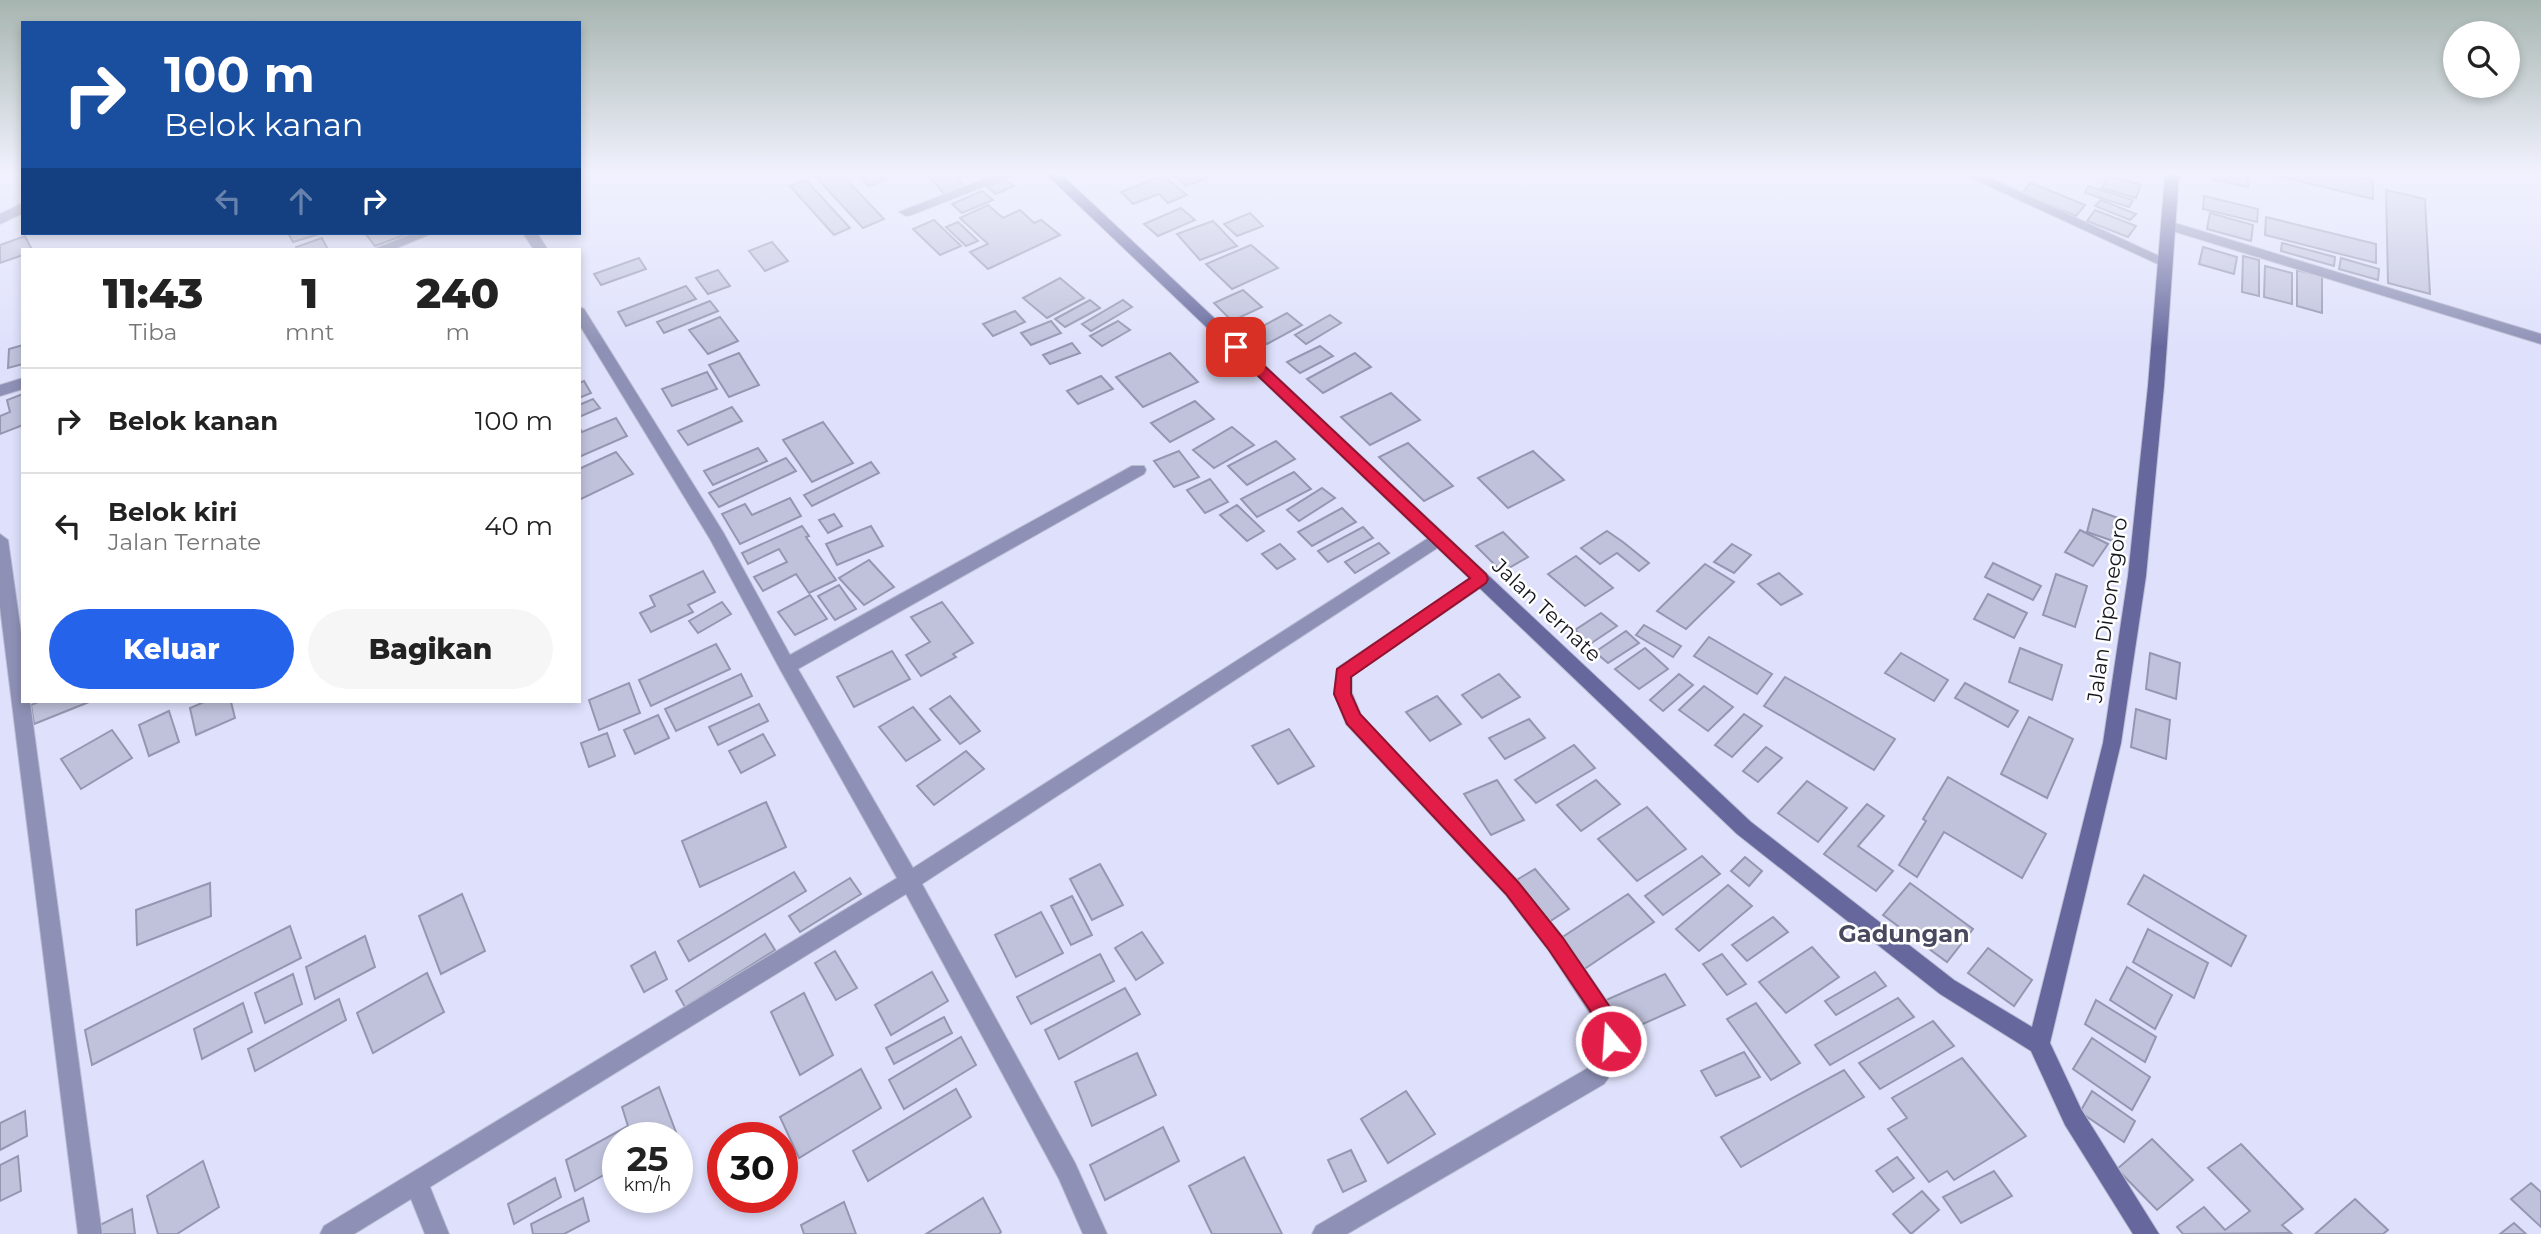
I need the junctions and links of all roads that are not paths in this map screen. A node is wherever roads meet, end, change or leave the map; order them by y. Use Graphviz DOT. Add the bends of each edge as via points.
graph roads {
  1 [pos="1114,232"];
  2 [pos="2098,232"];
  3 [pos="2167,232"];
  4 [pos="2190,232"];
  5 [pos="420,235"];
  6 [pos="385,248"];
  7 [pos="2165,262"];
  8 [pos="581,315"];
  9 [pos="2541,339"];
  10 [pos="21,384"];
  11 [pos="0,391"];
  12 [pos="1138,470"];
  13 [pos="1439,539"];
  14 [pos="0,540"];
  15 [pos="1480,579"];
  16 [pos="787,666"];
  17 [pos="21,702"];
  18 [pos="21,703"];
  19 [pos="910,881"];
  20 [pos="2039,1043"];
  21 [pos="416,1182"];
  22 [pos="90,1234"];
  23 [pos="331,1234"];
  24 [pos="437,1234"];
  25 [pos="1095,1234"];
  26 [pos="1324,1234"];
  27 [pos="2147,1234"];
  1 -- 13 [label="street, Jalan Ternate"];
  2 -- 7 [label="street"];
  3 -- 7 [label="street, Jalan Diponegoro"];
  4 -- 9 [label="street"];
  5 -- 6 [label="street"];
  7 -- 20 [label="street, Jalan Diponegoro" via="2137,576 2112,743"];
  8 -- 16 [label="street" via="717,536"];
  10 -- 11 [label="street"];
  12 -- 16 [label="street"];
  13 -- 15 [label="street, Jalan Ternate"];
  13 -- 19 [label="street"];
  14 -- 17 [label="street"];
  15 -- 20 [label="street, Jalan Ternate" via="1744,828 1947,987"];
  15 -- 26 [label="street" via="1343,673 1343,694 1353,719 1512,888 1556,944 1611,1026 1611,1057 1596,1076"];
  16 -- 19 [label="street"];
  18 -- 22 [label="street"];
  19 -- 21 [label="street"];
  19 -- 25 [label="street" via="1067,1171"];
  20 -- 27 [label="street" via="2073,1117"];
  21 -- 23 [label="street"];
  21 -- 24 [label="street"];
}
